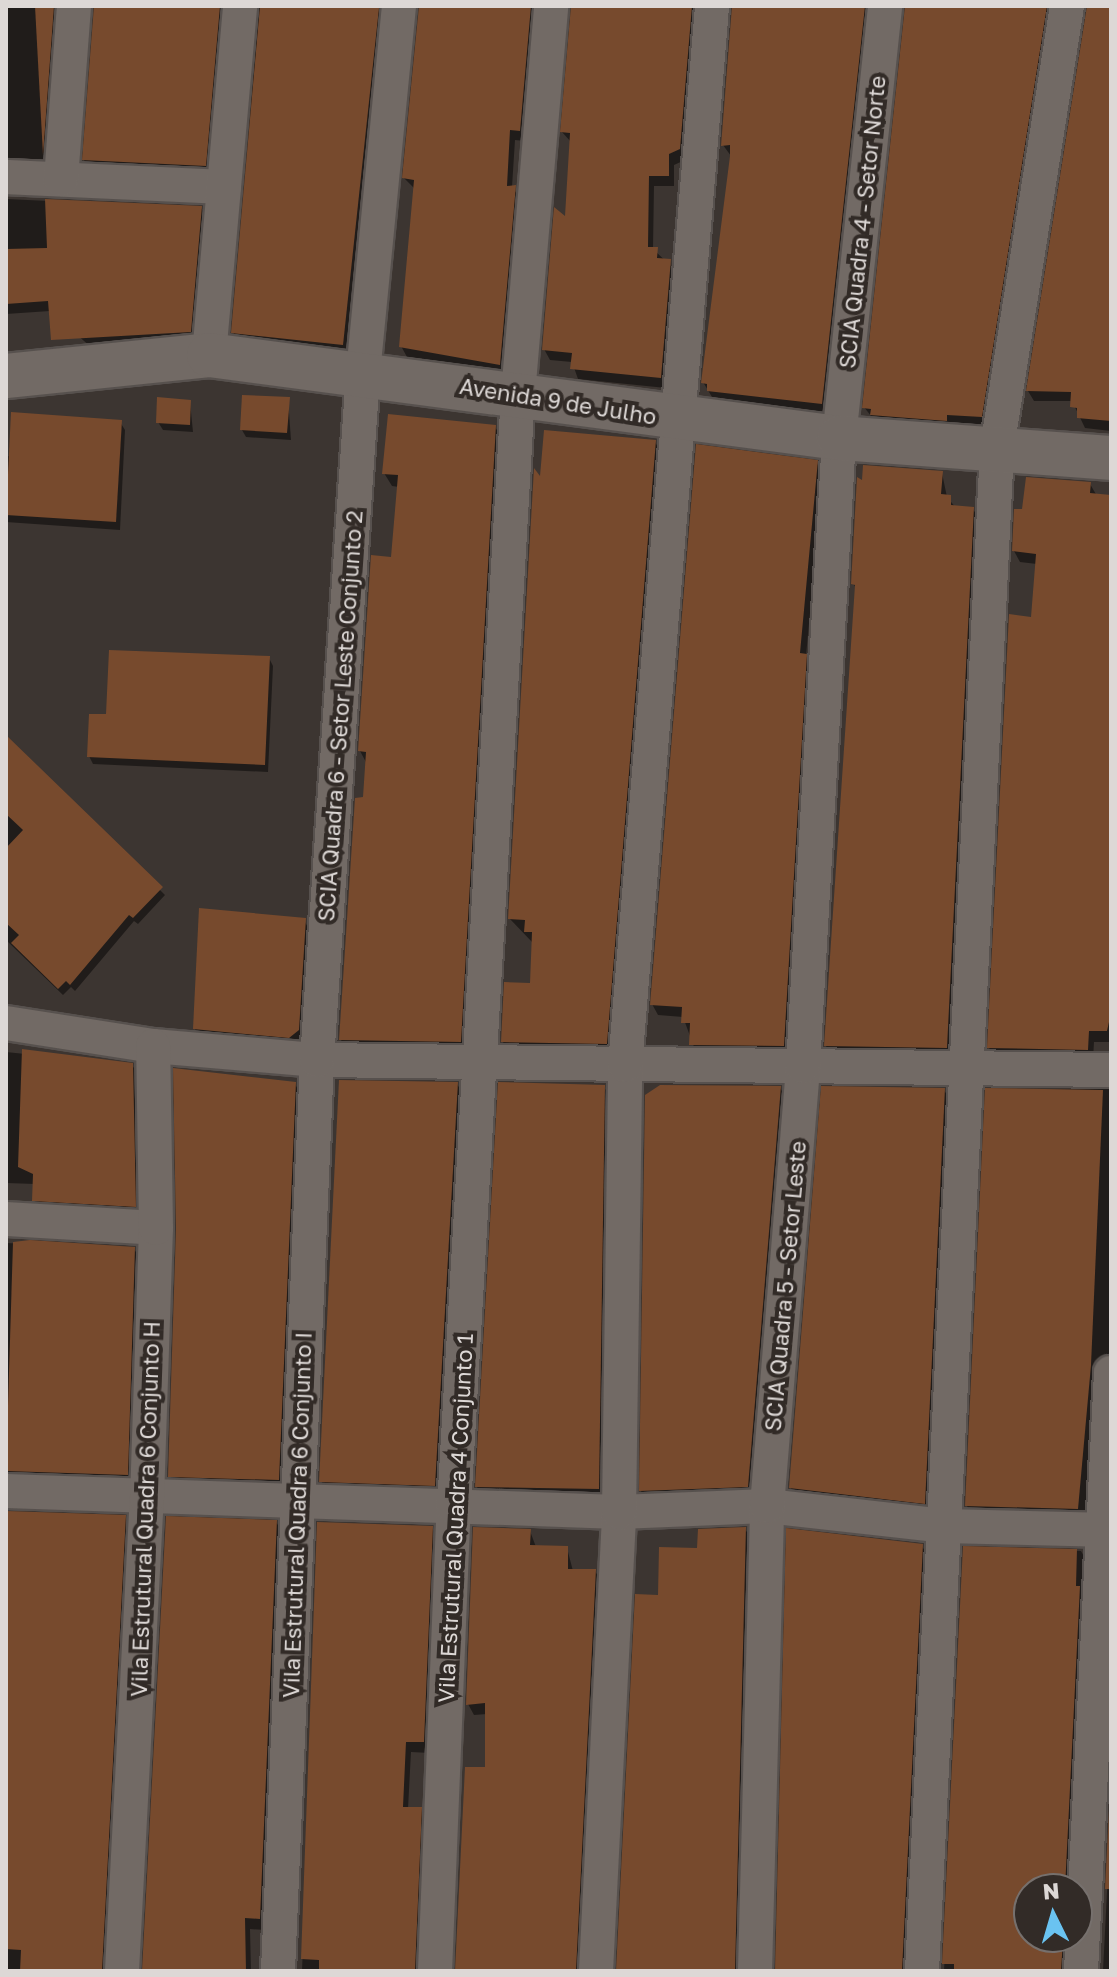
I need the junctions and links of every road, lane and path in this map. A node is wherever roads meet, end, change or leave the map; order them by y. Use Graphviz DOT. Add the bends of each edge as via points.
graph roads {
  1 [pos="74,6"];
  2 [pos="240,6"];
  3 [pos="399,6"];
  4 [pos="551,6"];
  5 [pos="712,6"];
  6 [pos="885,6"];
  7 [pos="1067,6"];
  8 [pos="6,177"];
  9 [pos="61,179"];
  10 [pos="224,187"];
  11 [pos="209,355"];
  12 [pos="363,373"];
  13 [pos="6,376"];
  14 [pos="518,394"];
  15 [pos="675,419"];
  16 [pos="839,438"];
  17 [pos="997,448"];
  18 [pos="1111,458"];
  19 [pos="6,1023"];
  20 [pos="153,1046"];
  21 [pos="317,1060"];
  22 [pos="625,1065"];
  23 [pos="480,1066"];
  24 [pos="803,1066"];
  25 [pos="969,1069"];
  26 [pos="1111,1070"];
  27 [pos="6,1219"];
  28 [pos="156,1228"];
  29 [pos="1111,1373"];
  30 [pos="6,1491"];
  31 [pos="147,1499"];
  32 [pos="297,1499"];
  33 [pos="767,1506"];
  34 [pos="454,1507"];
  35 [pos="619,1512"];
  36 [pos="944,1526"];
  37 [pos="1106,1530"];
  38 [pos="122,1971"];
  39 [pos="278,1971"];
  40 [pos="435,1971"];
  41 [pos="596,1971"];
  42 [pos="755,1971"];
  43 [pos="922,1971"];
  44 [pos="1081,1971"];
  1 -- 9 [label="street"];
  2 -- 10 [label="street"];
  3 -- 12 [label="street, SCIA Quadra 6 - Setor Leste Conjunto 2"];
  4 -- 14 [label="street, Vila Estrutural Quadra 4 Conjunto 1"];
  5 -- 15 [label="street"];
  6 -- 16 [label="street, SCIA Quadra 4 - Setor Norte"];
  7 -- 17 [label="street"];
  8 -- 9 [label="street"];
  9 -- 10 [label="street"];
  10 -- 11 [label="street"];
  11 -- 12 [label="street, Avenida 9 de Julho"];
  11 -- 13 [label="street, Avenida 9 de Julho"];
  12 -- 14 [label="street, Avenida 9 de Julho"];
  12 -- 21 [label="street, SCIA Quadra 6 - Setor Leste Conjunto 2"];
  14 -- 15 [label="street, Avenida 9 de Julho"];
  14 -- 23 [label="street, Vila Estrutural Quadra 4 Conjunto 1"];
  15 -- 16 [label="street, Avenida 9 de Julho"];
  15 -- 22 [label="street"];
  16 -- 17 [label="street, Avenida 9 de Julho"];
  16 -- 24 [label="street, SCIA Quadra 4 - Setor Norte"];
  17 -- 18 [label="street, Avenida 9 de Julho"];
  17 -- 25 [label="street"];
  19 -- 20 [label="street"];
  20 -- 21 [label="street"];
  20 -- 28 [label="street, Vila Estrutural Quadra 6 Conjunto H"];
  21 -- 23 [label="street"];
  21 -- 32 [label="street, Vila Estrutural Quadra 6 Conjunto I"];
  22 -- 23 [label="street"];
  22 -- 24 [label="street"];
  22 -- 35 [label="street"];
  23 -- 34 [label="street, Vila Estrutural Quadra 4 Conjunto 1"];
  24 -- 25 [label="street"];
  24 -- 33 [label="street, SCIA Quadra 5 - Setor Leste"];
  25 -- 26 [label="street"];
  25 -- 36 [label="street"];
  27 -- 28 [label="street"];
  28 -- 31 [label="street, Vila Estrutural Quadra 6 Conjunto H"];
  29 -- 37 [label="street"];
  30 -- 31 [label="street"];
  31 -- 32 [label="street"];
  31 -- 38 [label="street, Vila Estrutural Quadra 6 Conjunto H"];
  32 -- 34 [label="street"];
  32 -- 39 [label="street, Vila Estrutural Quadra 6 Conjunto I"];
  33 -- 35 [label="street"];
  33 -- 36 [label="street"];
  33 -- 42 [label="street, SCIA Quadra 5 - Setor Leste"];
  34 -- 35 [label="street"];
  34 -- 40 [label="street, Vila Estrutural Quadra 4 Conjunto 1"];
  35 -- 41 [label="street"];
  36 -- 37 [label="street"];
  36 -- 43 [label="street"];
  37 -- 44 [label="street"];
}
